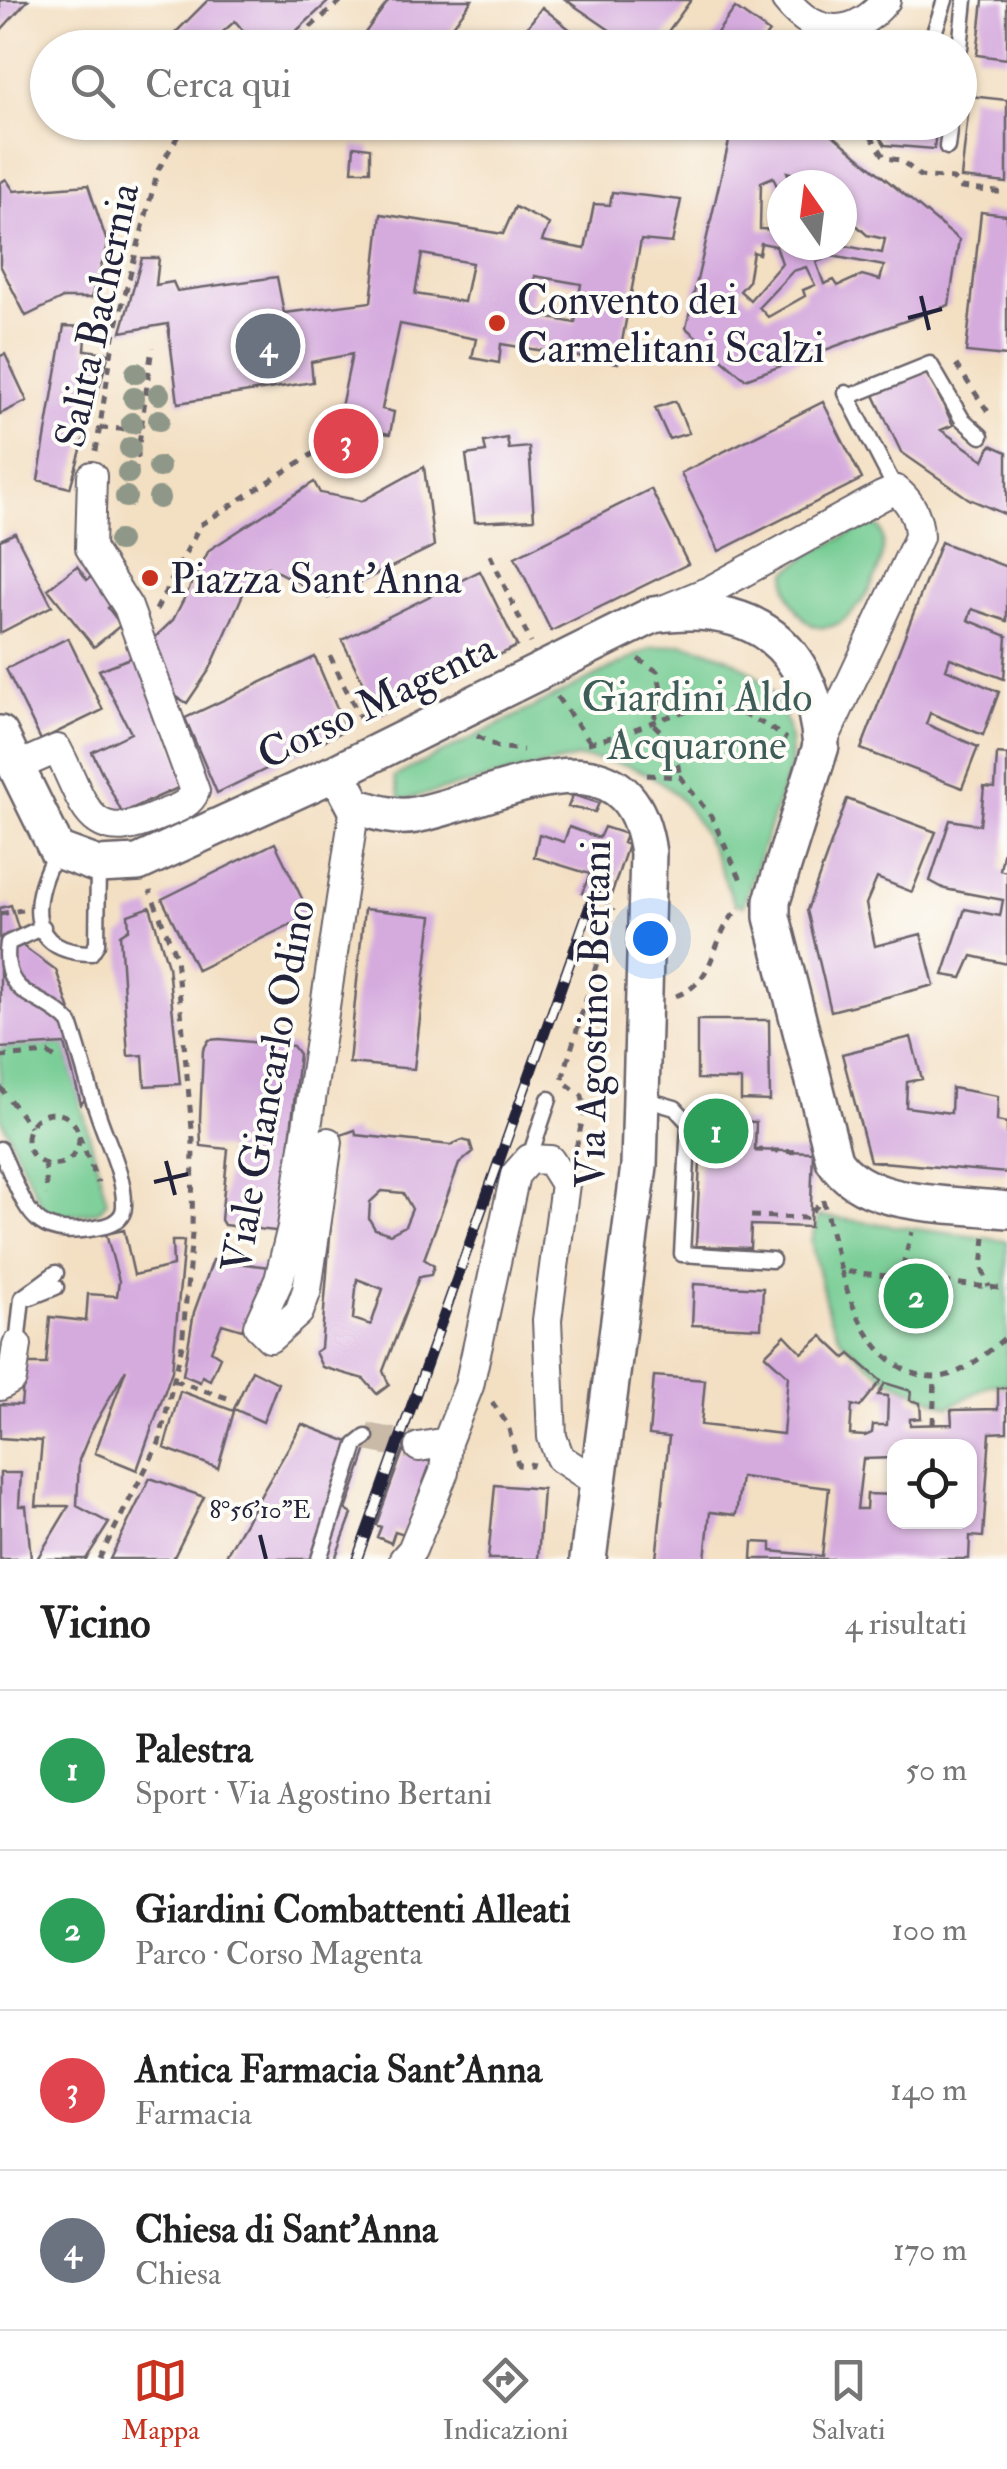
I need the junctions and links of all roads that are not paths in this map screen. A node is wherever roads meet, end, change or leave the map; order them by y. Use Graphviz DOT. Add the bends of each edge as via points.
graph roads {
  1 [pos="786,0"];
  2 [pos="886,0"];
  3 [pos="945,0"];
  4 [pos="965,0"];
  5 [pos="836,30"];
  6 [pos="844,30"];
  7 [pos="935,30"];
  8 [pos="962,30"];
  9 [pos="948,140"];
  10 [pos="947,147"];
  11 [pos="981,436"];
  12 [pos="92,476"];
  13 [pos="896,490"];
  14 [pos="653,615"];
  15 [pos="0,734"];
  16 [pos="808,746"];
  17 [pos="16,767"];
  18 [pos="336,772"];
  19 [pos="355,806"];
  20 [pos="58,850"];
  21 [pos="98,865"];
  22 [pos="42,927"];
  23 [pos="549,1099"];
  24 [pos="644,1099"];
  25 [pos="328,1142"];
  26 [pos="0,1148"];
  27 [pos="529,1158"];
  28 [pos="998,1218"];
  29 [pos="772,1260"];
  30 [pos="56,1280"];
  31 [pos="16,1345"];
  32 [pos="0,1386"];
  33 [pos="366,1437"];
  34 [pos="448,1442"];
  35 [pos="419,1446"];
  36 [pos="594,1481"];
  37 [pos="319,1559"];
  38 [pos="404,1559"];
  39 [pos="588,1559"];
  1 -- 5 [label="street" via="810,24"];
  2 -- 6 [label="street" via="858,26"];
  3 -- 7 [label="lane"];
  4 -- 8 [label="lane"];
  9 -- 10 [label="lane"];
  11 -- 13 [label="lane" via="962,418 930,364 847,395"];
  12 -- 17 [label="street" via="90,548 128,608 195,791 193,798 130,829 117,829 85,810 57,749"];
  13 -- 14 [label="street, Corso Magenta"];
  13 -- 16 [label="street, Corso Magenta" via="911,505 920,537"];
  14 -- 16 [label="street, Corso Magenta" via="723,614 766,632 802,669 816,709"];
  14 -- 18 [label="street, Corso Magenta"];
  15 -- 17 [label="street"];
  16 -- 28 [label="street, Corso Magenta" via="772,917 834,1160 855,1184 876,1194"];
  17 -- 20 [label="street"];
  18 -- 19 [label="street"];
  18 -- 21 [label="street, Corso Magenta" via="144,877"];
  19 -- 24 [label="street, Via Agostino Bertani" via="413,816 573,776 626,792 641,818 648,853"];
  19 -- 25 [label="street, Viale Giancarlo Odino" via="292,1227 279,1280 258,1317 270,1338 299,1312 307,1290"];
  20 -- 21 [label="street"];
  20 -- 22 [label="lane" via="39,882"];
  21 -- 22 [label="lane" via="91,953 66,953"];
  22 -- 26 [label="lane" via="8,942 6,975 28,999 70,1023 117,1174 121,1218 62,1232 43,1227"];
  23 -- 27 [label="lane"];
  24 -- 29 [label="lane" via="687,1117 682,1254"];
  24 -- 36 [label="street, Via Agostino Bertani"];
  27 -- 34 [label="street" via="515,1175 470,1386"];
  27 -- 36 [label="street" via="550,1160 566,1184 546,1320 552,1437 560,1458"];
  30 -- 31 [label="lane" via="25,1294"];
  31 -- 32 [label="street" via="12,1378"];
  33 -- 37 [label="lane" via="356,1445"];
  34 -- 35 [label="street"];
  34 -- 38 [label="street" via="444,1472"];
  36 -- 39 [label="street, Via Agostino Bertani"];
}
